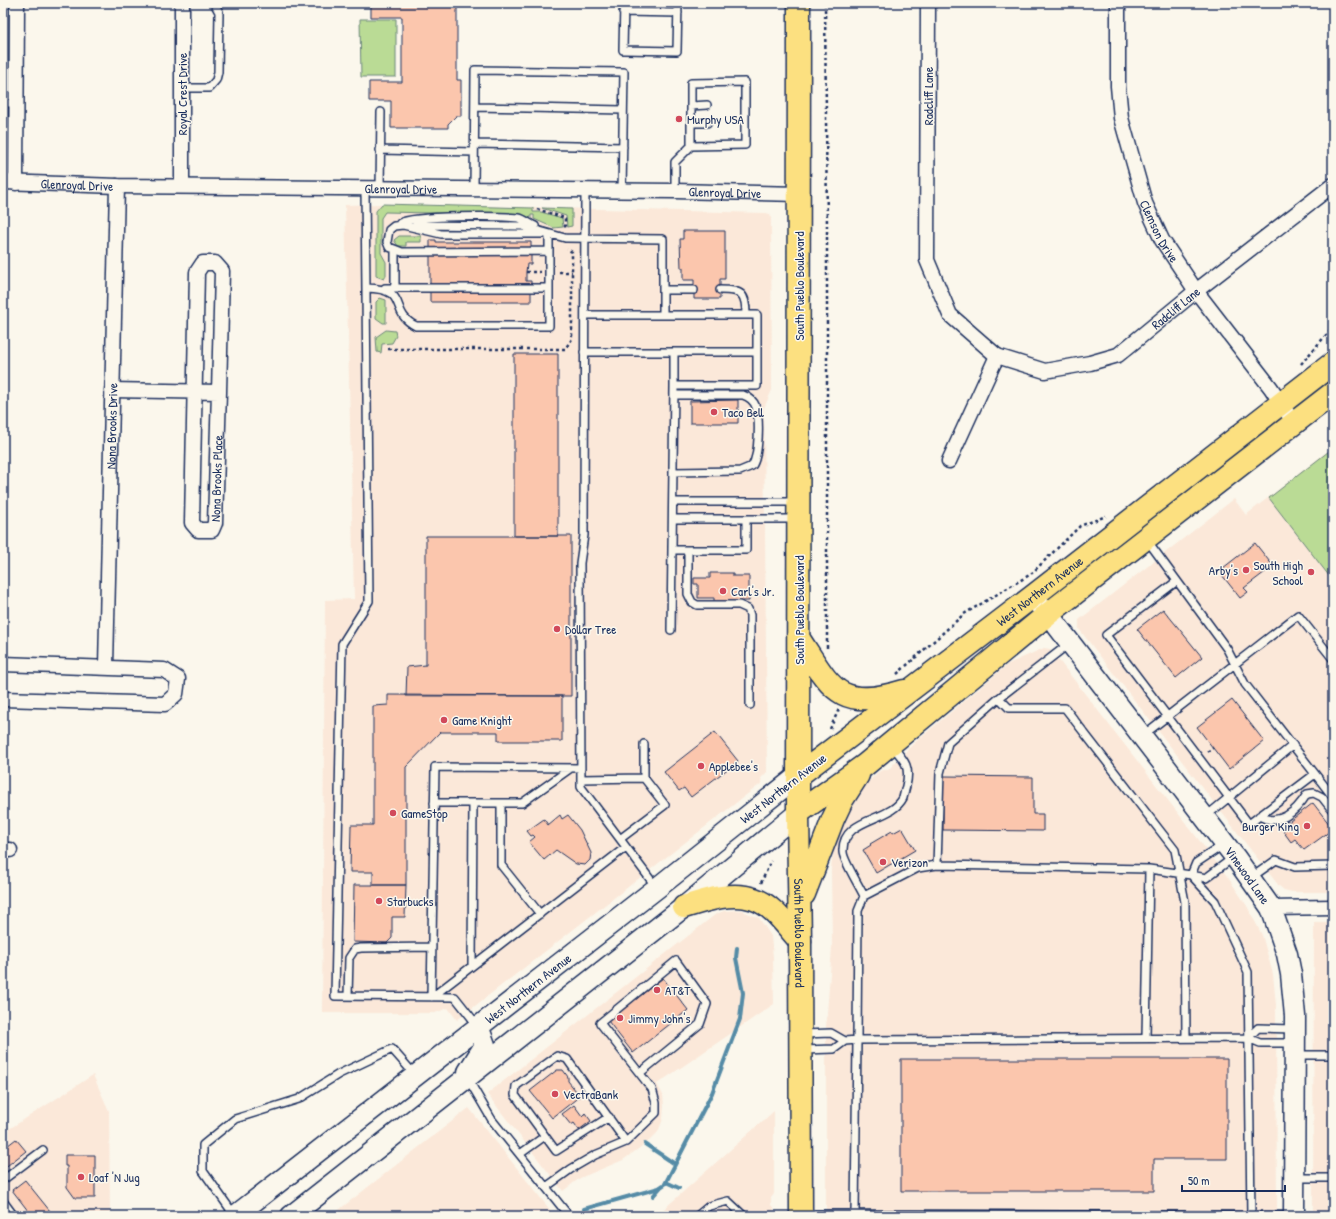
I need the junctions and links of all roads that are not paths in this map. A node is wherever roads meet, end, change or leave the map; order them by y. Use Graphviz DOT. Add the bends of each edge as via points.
graph roads {
  1 [pos="17,3"];
  2 [pos="182,3"];
  3 [pos="214,3"];
  4 [pos="624,3"];
  5 [pos="678,3"];
  6 [pos="799,3"];
  7 [pos="928,3"];
  8 [pos="1118,3"];
  9 [pos="624,12"];
  10 [pos="678,13"];
  11 [pos="182,88"];
  12 [pos="10,103"];
  13 [pos="736,105"];
  14 [pos="745,105"];
  15 [pos="691,106"];
  16 [pos="707,106"];
  17 [pos="475,107"];
  18 [pos="623,110"];
  19 [pos="381,112"];
  20 [pos="691,123"];
  21 [pos="708,123"];
  22 [pos="736,123"];
  23 [pos="745,123"];
  24 [pos="691,146"];
  25 [pos="623,147"];
  26 [pos="474,148"];
  27 [pos="380,150"];
  28 [pos="10,183"];
  29 [pos="1333,185"];
  30 [pos="117,186"];
  31 [pos="182,186"];
  32 [pos="365,188"];
  33 [pos="380,188"];
  34 [pos="474,189"];
  35 [pos="585,190"];
  36 [pos="622,191"];
  37 [pos="675,191"];
  38 [pos="799,194"];
  39 [pos="394,226"];
  40 [pos="549,234"];
  41 [pos="585,238"];
  42 [pos="395,250"];
  43 [pos="549,251"];
  44 [pos="366,288"];
  45 [pos="383,288"];
  46 [pos="395,288"];
  47 [pos="549,288"];
  48 [pos="663,290"];
  49 [pos="694,290"];
  50 [pos="720,290"];
  51 [pos="1196,291"];
  52 [pos="746,314"];
  53 [pos="663,315"];
  54 [pos="584,316"];
  55 [pos="584,352"];
  56 [pos="674,352"];
  57 [pos="757,352"];
  58 [pos="997,356"];
  59 [pos="1333,363"];
  60 [pos="674,386"];
  61 [pos="112,390"];
  62 [pos="194,391"];
  63 [pos="218,392"];
  64 [pos="1333,393"];
  65 [pos="674,395"];
  66 [pos="1281,404"];
  67 [pos="1294,423"];
  68 [pos="949,461"];
  69 [pos="673,472"];
  70 [pos="673,502"];
  71 [pos="799,511"];
  72 [pos="673,520"];
  73 [pos="746,520"];
  74 [pos="1146,539"];
  75 [pos="672,550"];
  76 [pos="688,550"];
  77 [pos="1177,581"];
  78 [pos="1032,597"];
  79 [pos="1048,614"];
  80 [pos="671,630"];
  81 [pos="798,639"];
  82 [pos="1070,643"];
  83 [pos="1333,659"];
  84 [pos="3,664"];
  85 [pos="1234,665"];
  86 [pos="106,666"];
  87 [pos="912,688"];
  88 [pos="1000,698"];
  89 [pos="3,699"];
  90 [pos="750,705"];
  91 [pos="1168,717"];
  92 [pos="1142,736"];
  93 [pos="644,744"];
  94 [pos="890,744"];
  95 [pos="1292,745"];
  96 [pos="865,765"];
  97 [pos="571,767"];
  98 [pos="581,768"];
  99 [pos="1315,774"];
  100 [pos="799,775"];
  101 [pos="644,778"];
  102 [pos="582,779"];
  103 [pos="1333,797"];
  104 [pos="1229,798"];
  105 [pos="434,803"];
  106 [pos="473,803"];
  107 [pos="501,803"];
  108 [pos="1333,811"];
  109 [pos="798,813"];
  110 [pos="1258,816"];
  111 [pos="1204,817"];
  112 [pos="620,839"];
  113 [pos="626,848"];
  114 [pos="1230,850"];
  115 [pos="937,865"];
  116 [pos="1333,866"];
  117 [pos="1149,869"];
  118 [pos="1180,872"];
  119 [pos="1191,875"];
  120 [pos="1251,878"];
  121 [pos="657,888"];
  122 [pos="864,896"];
  123 [pos="800,905"];
  124 [pos="684,907"];
  125 [pos="1333,907"];
  126 [pos="1271,908"];
  127 [pos="540,914"];
  128 [pos="800,941"];
  129 [pos="432,947"];
  130 [pos="472,966"];
  131 [pos="348,996"];
  132 [pos="431,997"];
  133 [pos="478,1026"];
  134 [pos="1146,1038"];
  135 [pos="1186,1038"];
  136 [pos="1248,1038"];
  137 [pos="857,1040"];
  138 [pos="844,1041"];
  139 [pos="800,1042"];
  140 [pos="1295,1042"];
  141 [pos="1333,1055"];
  142 [pos="640,1073"];
  143 [pos="415,1075"];
  144 [pos="464,1082"];
  145 [pos="609,1117"];
  146 [pos="545,1136"];
  147 [pos="626,1142"];
  148 [pos="43,1150"];
  149 [pos="520,1154"];
  150 [pos="1294,1178"];
  151 [pos="1333,1178"];
  152 [pos="3,1180"];
  153 [pos="546,1187"];
  154 [pos="3,1201"];
  155 [pos="855,1214"];
  156 [pos="801,1215"];
  157 [pos="14,1216"];
  158 [pos="235,1216"];
  159 [pos="291,1216"];
  160 [pos="569,1216"];
  161 [pos="697,1216"];
  162 [pos="744,1216"];
  163 [pos="1251,1216"];
  164 [pos="1294,1216"];
  1 -- 12 [label="street"];
  2 -- 11 [label="street, Royal Crest Drive"];
  3 -- 11 [label="lane" via="219,12 216,80 209,88"];
  4 -- 9 [label="lane"];
  5 -- 10 [label="lane"];
  6 -- 38 [label="main road, South Pueblo Boulevard"];
  7 -- 58 [label="street, Radcliff Lane" via="927,260 950,315"];
  8 -- 51 [label="street, Clemson Drive" via="1120,110 1132,161 1145,203 1162,240"];
  9 -- 10 [label="lane"];
  9 -- 10 [label="lane" via="623,50 677,51"];
  11 -- 31 [label="street, Royal Crest Drive"];
  12 -- 28 [label="street"];
  13 -- 14 [label="lane"];
  14 -- 15 [label="lane" via="745,82 691,83"];
  14 -- 23 [label="lane"];
  15 -- 16 [label="lane"];
  15 -- 20 [label="lane"];
  17 -- 18 [label="lane"];
  17 -- 18 [label="lane" via="475,70 624,72"];
  17 -- 26 [label="lane"];
  18 -- 25 [label="lane"];
  19 -- 27 [label="lane"];
  20 -- 21 [label="lane"];
  20 -- 24 [label="lane"];
  22 -- 23 [label="lane"];
  23 -- 24 [label="lane" via="745,145"];
  24 -- 37 [label="lane" via="675,162"];
  25 -- 26 [label="lane"];
  25 -- 36 [label="lane"];
  26 -- 27 [label="lane"];
  26 -- 34 [label="lane"];
  27 -- 33 [label="lane"];
  28 -- 30 [label="street, Glenroyal Drive"];
  29 -- 51 [label="street, Radcliff Lane"];
  30 -- 31 [label="street, Glenroyal Drive"];
  30 -- 61 [label="street, Nona Brooks Drive"];
  31 -- 32 [label="street, Glenroyal Drive"];
  32 -- 33 [label="street, Glenroyal Drive"];
  32 -- 44 [label="lane"];
  33 -- 34 [label="street, Glenroyal Drive"];
  34 -- 35 [label="street, Glenroyal Drive"];
  35 -- 36 [label="street, Glenroyal Drive"];
  35 -- 41 [label="lane"];
  36 -- 37 [label="street, Glenroyal Drive"];
  37 -- 38 [label="street, Glenroyal Drive"];
  38 -- 71 [label="main road, South Pueblo Boulevard"];
  39 -- 40 [label="lane" via="403,225 441,234"];
  39 -- 40 [label="lane" via="403,221 417,219 520,218"];
  39 -- 42 [label="lane" via="389,230 386,242"];
  40 -- 41 [label="lane" via="565,238"];
  40 -- 43 [label="lane"];
  41 -- 48 [label="lane" via="664,239"];
  41 -- 54 [label="lane"];
  42 -- 43 [label="lane"];
  42 -- 46 [label="lane"];
  43 -- 47 [label="lane"];
  44 -- 45 [label="lane"];
  44 -- 131 [label="lane" via="369,601 342,644 335,996"];
  45 -- 46 [label="lane"];
  45 -- 47 [label="lane" via="390,291 404,316 416,326 549,326"];
  46 -- 47 [label="lane"];
  48 -- 49 [label="lane"];
  48 -- 53 [label="lane"];
  50 -- 52 [label="lane" via="741,293 745,298"];
  51 -- 58 [label="street, Radcliff Lane" via="1118,355 1045,371"];
  51 -- 66 [label="street, Clemson Drive"];
  52 -- 53 [label="lane"];
  52 -- 57 [label="lane" via="757,314"];
  53 -- 54 [label="lane"];
  54 -- 55 [label="lane"];
  55 -- 56 [label="lane"];
  55 -- 98 [label="lane" via="584,535 580,563"];
  56 -- 57 [label="lane"];
  56 -- 60 [label="lane"];
  57 -- 60 [label="lane" via="756,386"];
  58 -- 68 [label="street"];
  59 -- 66 [label="main road, West Northern Avenue"];
  60 -- 65 [label="lane"];
  61 -- 62 [label="street"];
  61 -- 86 [label="street, Nona Brooks Drive"];
  62 -- 63 [label="street"];
  62 -- 63 [label="street, Nona Brooks Place" via="197,272 203,263 215,263 222,271"];
  62 -- 63 [label="street, Nona Brooks Place" via="192,523 198,530 212,530 215,523"];
  64 -- 67 [label="main road, West Northern Avenue"];
  65 -- 69 [label="lane"];
  65 -- 69 [label="lane" via="748,397 756,407 757,454 755,461 747,470"];
  66 -- 67 [label="street, Clemson Drive"];
  66 -- 78 [label="main road, West Northern Avenue"];
  67 -- 74 [label="main road, West Northern Avenue"];
  69 -- 70 [label="lane"];
  70 -- 71 [label="lane"];
  70 -- 72 [label="lane"];
  71 -- 73 [label="lane"];
  71 -- 81 [label="main road, South Pueblo Boulevard"];
  72 -- 73 [label="lane"];
  72 -- 75 [label="lane"];
  73 -- 76 [label="lane" via="746,550"];
  74 -- 77 [label="lane"];
  74 -- 79 [label="main road, West Northern Avenue"];
  75 -- 76 [label="lane"];
  75 -- 80 [label="lane"];
  76 -- 90 [label="lane" via="689,599 697,605 744,606 750,614"];
  77 -- 85 [label="lane" via="1227,649"];
  77 -- 91 [label="lane" via="1106,635"];
  78 -- 79 [label="main road, Vinewood Lane"];
  78 -- 87 [label="main road, West Northern Avenue"];
  79 -- 82 [label="main road, Vinewood Lane"];
  79 -- 94 [label="main road, West Northern Avenue"];
  81 -- 87 [label="main road" via="825,680 845,695 857,698 883,697"];
  81 -- 100 [label="main road, South Pueblo Boulevard"];
  82 -- 88 [label="lane"];
  82 -- 92 [label="main road, Vinewood Lane"];
  83 -- 85 [label="lane" via="1298,615"];
  84 -- 86 [label="street"];
  85 -- 91 [label="lane"];
  85 -- 95 [label="lane" via="1245,684"];
  86 -- 89 [label="street" via="164,670 178,679 176,694 165,704"];
  87 -- 100 [label="main road, West Northern Avenue"];
  88 -- 115 [label="lane" via="948,743 940,773"];
  88 -- 118 [label="lane" via="1009,708 1065,708 1175,850"];
  91 -- 92 [label="lane"];
  91 -- 104 [label="lane"];
  92 -- 111 [label="main road, Vinewood Lane"];
  93 -- 101 [label="lane"];
  94 -- 96 [label="main road, West Northern Avenue"];
  94 -- 122 [label="lane" via="907,764 908,778 902,799 892,808 850,831 844,841 843,854"];
  95 -- 99 [label="lane"];
  95 -- 104 [label="lane"];
  96 -- 109 [label="main road, West Northern Avenue"];
  96 -- 123 [label="main road" via="833,819"];
  97 -- 98 [label="lane"];
  97 -- 105 [label="lane" via="435,767"];
  97 -- 107 [label="lane" via="522,803"];
  98 -- 102 [label="lane"];
  99 -- 103 [label="lane"];
  99 -- 110 [label="lane"];
  100 -- 109 [label="main road, South Pueblo Boulevard"];
  100 -- 121 [label="main road, West Northern Avenue"];
  101 -- 102 [label="lane"];
  101 -- 112 [label="lane" via="666,805"];
  102 -- 112 [label="lane" via="582,787"];
  104 -- 110 [label="lane" via="1249,824"];
  104 -- 111 [label="lane"];
  105 -- 106 [label="lane"];
  105 -- 129 [label="lane"];
  106 -- 107 [label="lane"];
  106 -- 130 [label="lane"];
  107 -- 127 [label="lane" via="502,865"];
  108 -- 110 [label="lane" via="1322,797 1314,793 1307,794 1285,818 1266,820"];
  109 -- 123 [label="main road, South Pueblo Boulevard"];
  109 -- 124 [label="main road, West Northern Avenue"];
  111 -- 114 [label="main road, Vinewood Lane"];
  112 -- 113 [label="lane"];
  113 -- 121 [label="lane"];
  113 -- 127 [label="lane"];
  114 -- 119 [label="lane" via="1196,863"];
  114 -- 119 [label="lane" via="1206,878"];
  114 -- 120 [label="main road, Vinewood Lane"];
  115 -- 117 [label="lane"];
  115 -- 122 [label="lane" via="918,868"];
  116 -- 120 [label="lane" via="1295,866 1276,860"];
  117 -- 118 [label="lane"];
  117 -- 134 [label="lane"];
  118 -- 119 [label="lane"];
  118 -- 135 [label="lane" via="1185,902"];
  119 -- 136 [label="lane" via="1215,901 1248,972"];
  120 -- 126 [label="main road, Vinewood Lane"];
  121 -- 133 [label="main road, West Northern Avenue"];
  122 -- 137 [label="lane" via="858,911"];
  123 -- 128 [label="main road, South Pueblo Boulevard"];
  124 -- 128 [label="main road" via="708,899 729,896 755,899 770,909"];
  124 -- 144 [label="main road, West Northern Avenue"];
  125 -- 126 [label="street"];
  126 -- 140 [label="main road, Vinewood Lane" via="1291,974"];
  127 -- 130 [label="lane"];
  128 -- 139 [label="main road, South Pueblo Boulevard"];
  129 -- 131 [label="lane" via="355,949 349,958"];
  129 -- 132 [label="lane"];
  130 -- 132 [label="lane"];
  131 -- 132 [label="lane"];
  132 -- 133 [label="lane" via="455,997"];
  133 -- 143 [label="main road, West Northern Avenue"];
  133 -- 144 [label="main road" via="485,1045"];
  134 -- 135 [label="lane"];
  134 -- 137 [label="lane"];
  135 -- 136 [label="lane"];
  136 -- 140 [label="lane" via="1260,1043"];
  136 -- 140 [label="lane" via="1258,1028"];
  136 -- 163 [label="lane"];
  137 -- 138 [label="lane"];
  137 -- 155 [label="lane"];
  138 -- 139 [label="lane" via="834,1049"];
  138 -- 139 [label="lane" via="831,1033"];
  139 -- 156 [label="main road, South Pueblo Boulevard"];
  140 -- 141 [label="lane"];
  140 -- 150 [label="main road, Vinewood Lane"];
  142 -- 142 [label="lane" via="700,1024 708,1004 676,961 600,1023"];
  142 -- 147 [label="lane" via="652,1089 656,1113"];
  143 -- 158 [label="main road, West Northern Avenue"];
  143 -- 158 [label="lane" via="392,1049 339,1074 299,1099 235,1118 203,1145 203,1171"];
  144 -- 149 [label="lane"];
  144 -- 159 [label="main road, West Northern Avenue"];
  145 -- 146 [label="lane" via="556,1151"];
  145 -- 146 [label="lane" via="567,1059 557,1056 516,1086 515,1095"];
  145 -- 147 [label="lane"];
  146 -- 149 [label="lane"];
  147 -- 153 [label="lane" via="583,1162"];
  148 -- 152 [label="lane"];
  149 -- 153 [label="lane"];
  150 -- 151 [label="lane"];
  150 -- 164 [label="main road, Vinewood Lane"];
  153 -- 160 [label="lane"];
  154 -- 157 [label="lane"];
  155 -- 156 [label="lane"];
  155 -- 163 [label="lane"];
  161 -- 162 [label="lane" via="709,1206 728,1201"];
  163 -- 164 [label="lane"];
}
